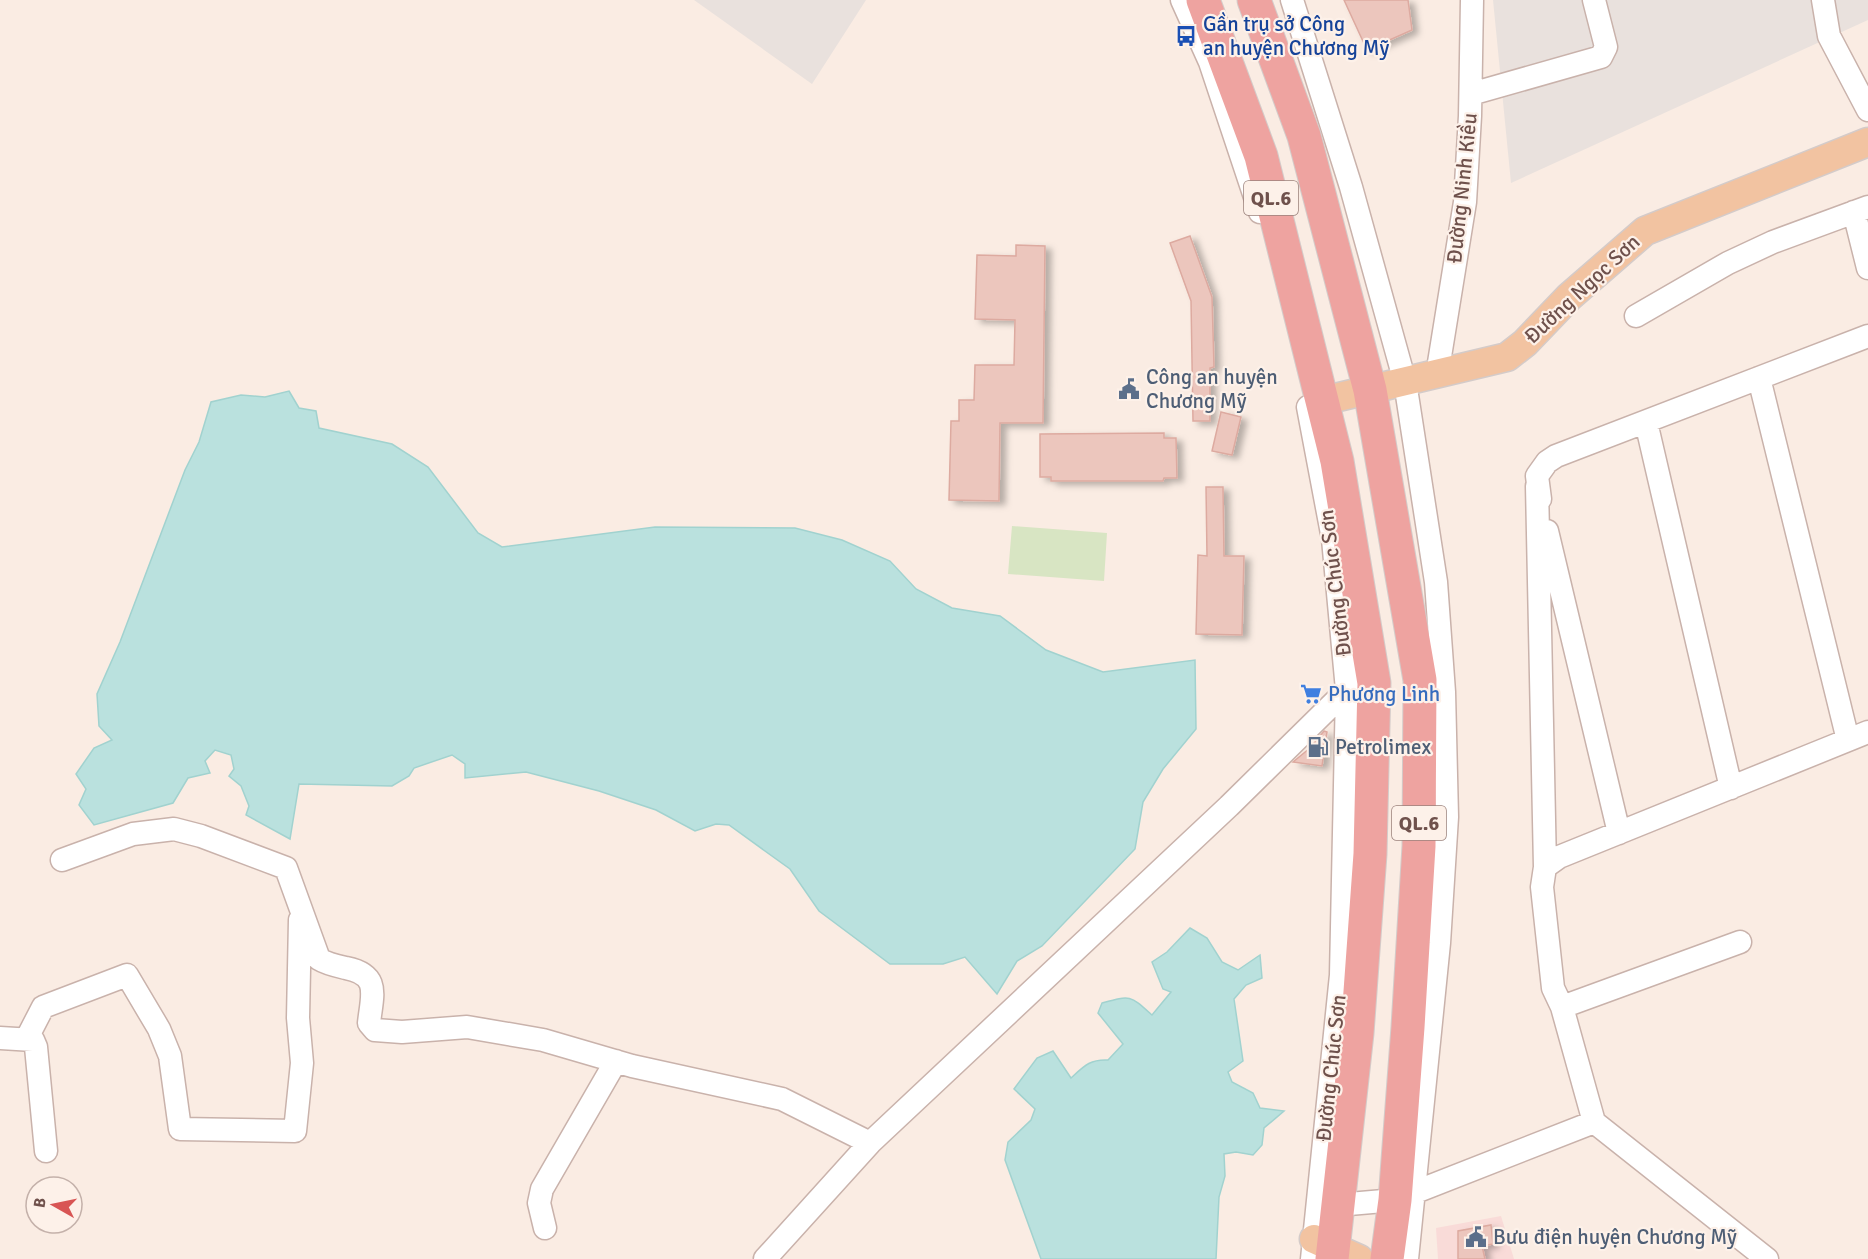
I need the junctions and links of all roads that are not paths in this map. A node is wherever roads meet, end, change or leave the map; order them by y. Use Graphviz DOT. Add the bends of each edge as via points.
graph roads {
  1 [pos="1182,0"];
  2 [pos="1203,0"];
  3 [pos="1254,0"];
  4 [pos="1292,0"];
  5 [pos="1472,0"];
  6 [pos="1594,0"];
  7 [pos="1823,0"];
  8 [pos="1471,94"];
  9 [pos="1868,110"];
  10 [pos="1868,141"];
  11 [pos="1861,209"];
  12 [pos="1868,267"];
  13 [pos="1636,316"];
  14 [pos="1868,336"];
  15 [pos="1437,375"];
  16 [pos="1760,378"];
  17 [pos="1405,382"];
  18 [pos="1370,390"];
  19 [pos="1322,401"];
  20 [pos="1646,422"];
  21 [pos="1537,486"];
  22 [pos="1371,667"];
  23 [pos="1347,690"];
  24 [pos="1858,736"];
  25 [pos="1731,788"];
  26 [pos="1619,832"];
  27 [pos="62,860"];
  28 [pos="1545,867"];
  29 [pos="300,903"];
  30 [pos="1740,942"];
  31 [pos="1562,1007"];
  32 [pos="0,1038"];
  33 [pos="27,1038"];
  34 [pos="616,1061"];
  35 [pos="1594,1122"];
  36 [pos="870,1143"];
  37 [pos="46,1151"];
  38 [pos="1405,1196"];
  39 [pos="1328,1206"];
  40 [pos="545,1228"];
  41 [pos="1330,1253"];
  42 [pos="765,1259"];
  43 [pos="1387,1259"];
  44 [pos="1407,1259"];
  45 [pos="1767,1259"];
  1 -- 23 [label="street, Đường Chúc Sơn" via="1210,63 1289,305 1333,539"];
  2 -- 19 [label="highway, Đường Chúc Sơn / QL.6" via="1261,156"];
  3 -- 18 [label="highway, QL.6" via="1304,136"];
  4 -- 17 [label="street" via="1352,187"];
  5 -- 8 [label="street, Đường Ninh Kiều"];
  6 -- 8 [label="street" via="1606,46 1601,57"];
  7 -- 9 [label="street" via="1829,36"];
  8 -- 15 [label="street, Đường Ninh Kiều" via="1465,202"];
  10 -- 15 [label="main road, Đường Ngọc Sơn" via="1654,225 1569,297 1514,353"];
  11 -- 12 [label="street"];
  11 -- 13 [label="street" via="1746,254"];
  14 -- 16 [label="street"];
  15 -- 17 [label="main road, Đường Ngọc Sơn"];
  16 -- 20 [label="street"];
  16 -- 24 [label="street"];
  17 -- 18 [label="main road, Đường Ngọc Sơn"];
  17 -- 38 [label="street" via="1436,582 1447,817 1439,943"];
  18 -- 19 [label="main road, Đường Ngọc Sơn"];
  18 -- 38 [label="highway, QL.6" via="1420,680 1419,846"];
  19 -- 22 [label="highway, Đường Chúc Sơn / QL.6" via="1337,461"];
  20 -- 21 [label="street" via="1556,456 1542,468"];
  20 -- 25 [label="street"];
  21 -- 26 [label="street"];
  21 -- 28 [label="street"];
  22 -- 23 [label="street"];
  22 -- 39 [label="highway, Đường Chúc Sơn / QL.6" via="1374,683 1370,854 1357,1033"];
  23 -- 36 [label="street"];
  23 -- 39 [label="street, Đường Chúc Sơn" via="1341,975"];
  24 -- 25 [label="street"];
  25 -- 26 [label="street"];
  26 -- 28 [label="street" via="1559,857"];
  27 -- 29 [label="street" via="133,834 174,830 284,867"];
  28 -- 31 [label="street" via="1542,887 1553,988"];
  29 -- 33 [label="street" via="298,1017 302,1063 295,1131 180,1129 170,1056 127,975 42,1006"];
  29 -- 34 [label="street" via="320,959 361,972 370,980 373,989 369,1023 375,1030 467,1027 543,1040"];
  30 -- 31 [label="street"];
  31 -- 35 [label="street"];
  32 -- 33 [label="street"];
  33 -- 37 [label="street" via="36,1047"];
  34 -- 36 [label="street" via="782,1100"];
  34 -- 40 [label="street" via="542,1189 539,1203"];
  35 -- 38 [label="street"];
  35 -- 45 [label="street"];
  36 -- 42 [label="street"];
  38 -- 39 [label="street"];
  38 -- 43 [label="highway, QL.6"];
  38 -- 44 [label="street"];
  39 -- 41 [label="highway, Đường Chúc Sơn / QL.6"];
}
